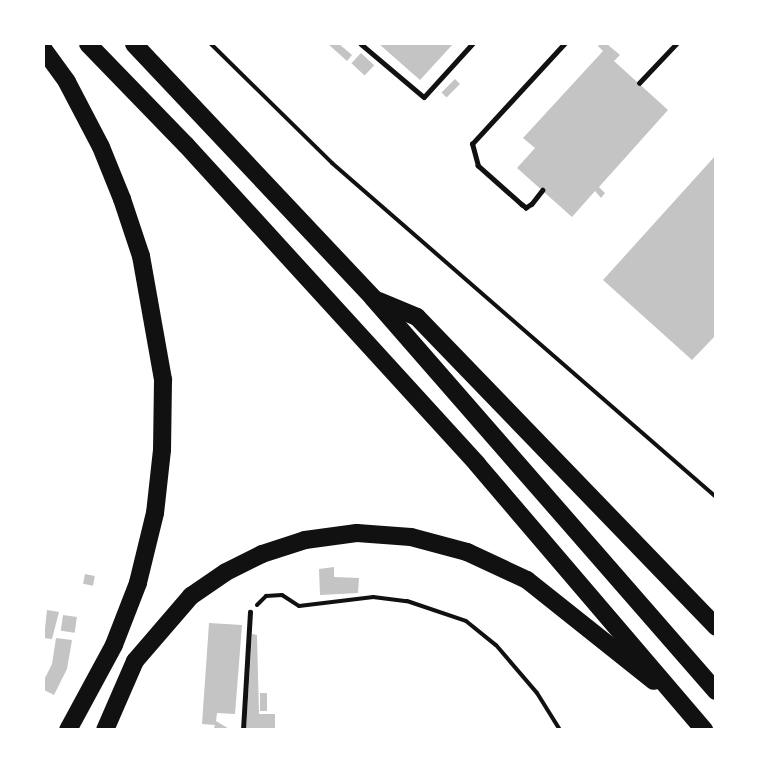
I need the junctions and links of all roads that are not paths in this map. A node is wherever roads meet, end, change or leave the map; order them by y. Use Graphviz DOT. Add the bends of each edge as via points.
graph roads {
  1 [pos="88,44"];
  2 [pos="134,44"];
  3 [pos="362,44"];
  4 [pos="472,44"];
  5 [pos="564,44"];
  6 [pos="676,44"];
  7 [pos="44,50"];
  8 [pos="639,83"];
  9 [pos="543,190"];
  10 [pos="373,298"];
  11 [pos="250,612"];
  12 [pos="716,627"];
  13 [pos="716,691"];
  14 [pos="675,695"];
  15 [pos="68,729"];
  16 [pos="105,729"];
  17 [pos="243,729"];
  18 [pos="704,729"];
  1 -- 14 [label="highway" via="351,323"];
  2 -- 10 [label="highway"];
  3 -- 4 [label="lane" via="424,97"];
  5 -- 9 [label="lane" via="472,144 478,166 526,208"];
  6 -- 8 [label="lane"];
  7 -- 15 [label="highway" via="67,82 101,147 122,199 141,256 163,380 162,450 155,513 138,583 114,645"];
  10 -- 12 [label="highway" via="417,317"];
  10 -- 13 [label="highway"];
  11 -- 17 [label="lane"];
  14 -- 16 [label="highway" via="627,662 580,619 527,580 467,552 411,537 357,533 305,540 262,554 191,596 135,661"];
  14 -- 18 [label="highway"];
}
